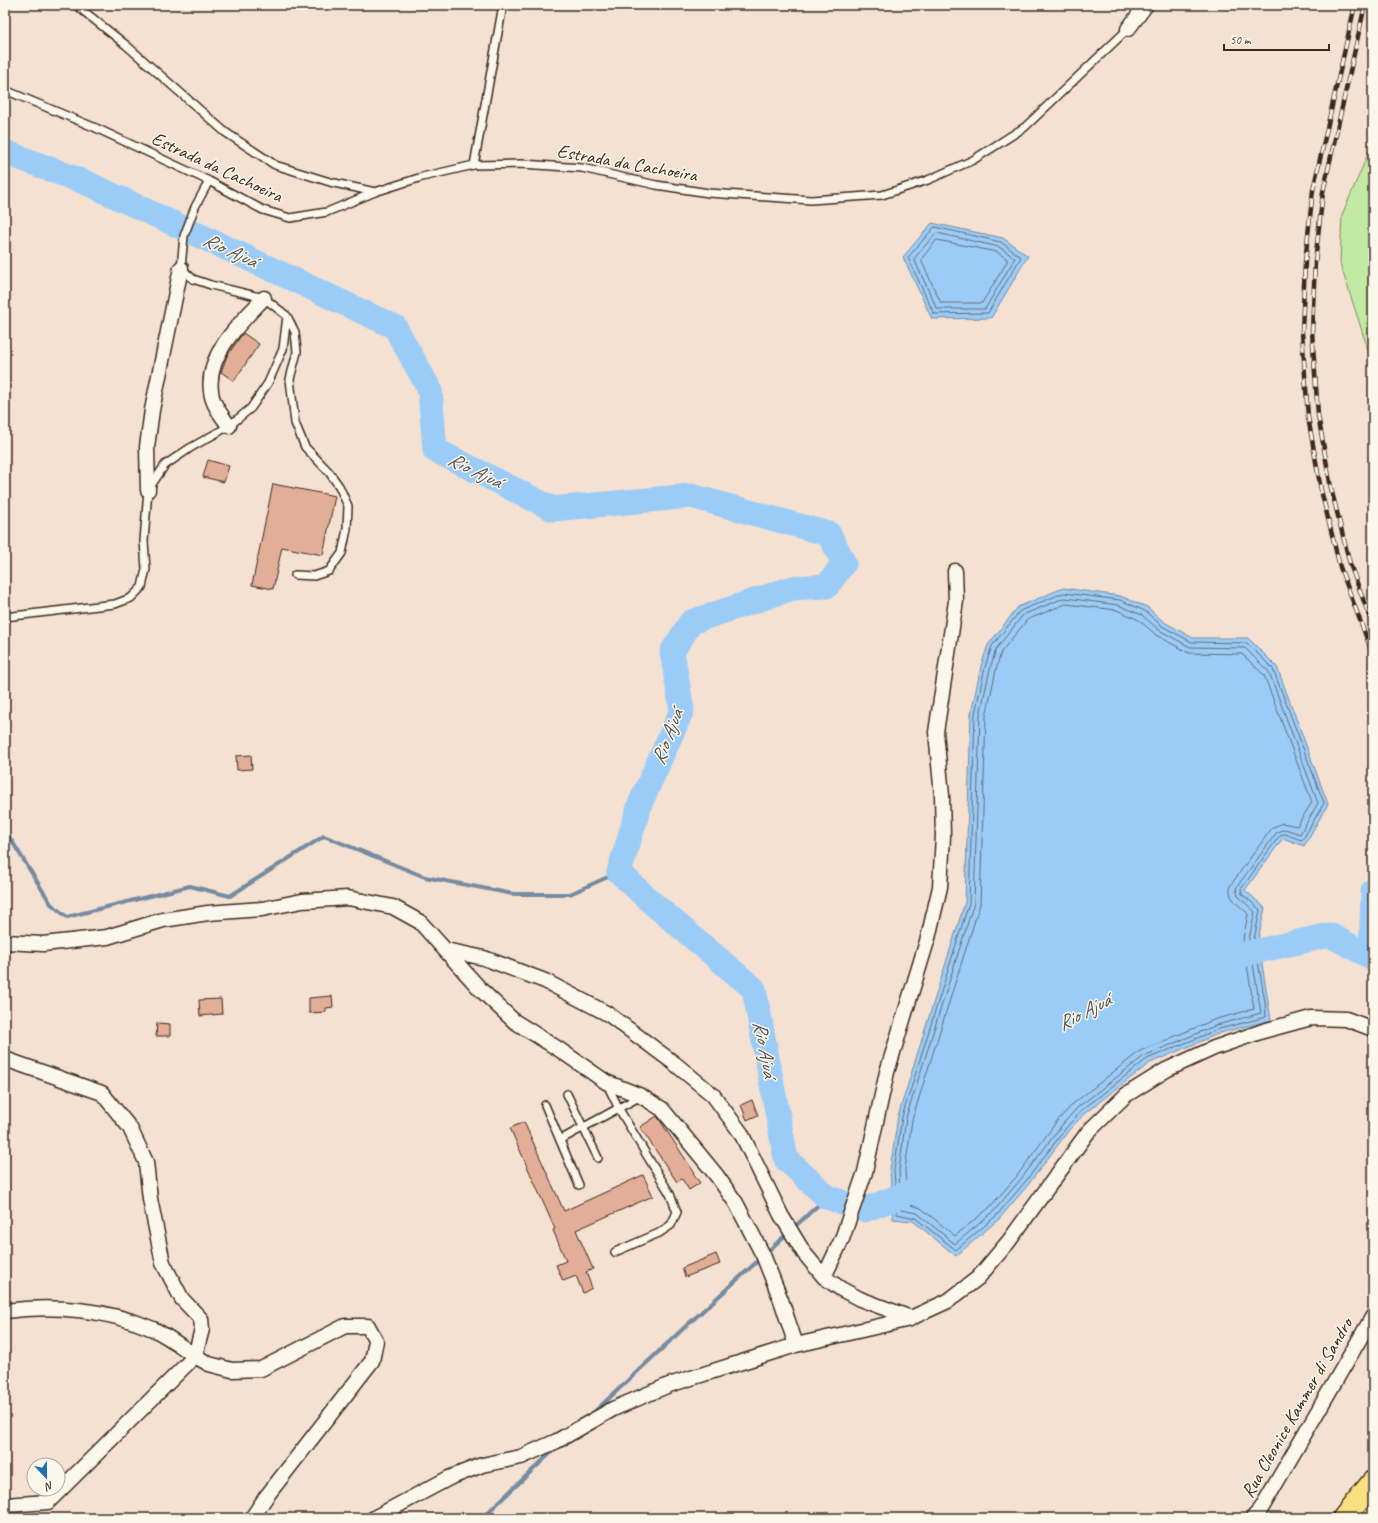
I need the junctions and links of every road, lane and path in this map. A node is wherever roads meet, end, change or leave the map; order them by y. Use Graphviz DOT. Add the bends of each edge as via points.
graph roads {
  1 [pos="76,5"];
  2 [pos="503,5"];
  3 [pos="1146,5"];
  4 [pos="1128,29"];
  5 [pos="5,90"];
  6 [pos="474,165"];
  7 [pos="209,181"];
  8 [pos="375,192"];
  9 [pos="181,268"];
  10 [pos="264,298"];
  11 [pos="287,316"];
  12 [pos="229,426"];
  13 [pos="148,490"];
  14 [pos="956,571"];
  15 [pos="295,575"];
  16 [pos="5,617"];
  17 [pos="5,942"];
  18 [pos="446,950"];
  19 [pos="1373,1029"];
  20 [pos="5,1059"];
  21 [pos="606,1082"];
  22 [pos="567,1094"];
  23 [pos="641,1096"];
  24 [pos="545,1105"];
  25 [pos="619,1109"];
  26 [pos="583,1129"];
  27 [pos="560,1140"];
  28 [pos="598,1158"];
  29 [pos="579,1186"];
  30 [pos="614,1252"];
  31 [pos="824,1277"];
  32 [pos="5,1311"];
  33 [pos="1373,1316"];
  34 [pos="911,1318"];
  35 [pos="796,1345"];
  36 [pos="195,1356"];
  37 [pos="1373,1482"];
  38 [pos="5,1505"];
  39 [pos="252,1518"];
  40 [pos="374,1518"];
  41 [pos="1253,1518"];
  42 [pos="1344,1518"];
  1 -- 8 [label="lane" via="225,132 275,165 330,182"];
  2 -- 6 [label="lane"];
  3 -- 4 [label="street"];
  4 -- 6 [label="lane, Estrada da Cachoeira" via="1025,127 973,160 928,180 882,195 811,200 709,194 656,186 582,168 522,164"];
  5 -- 7 [label="lane, Estrada da Cachoeira" via="96,128"];
  6 -- 8 [label="lane, Estrada da Cachoeira" via="422,177"];
  7 -- 8 [label="lane, Estrada da Cachoeira" via="263,210 290,218 327,212"];
  7 -- 9 [label="lane" via="184,236"];
  9 -- 10 [label="lane" via="193,279 211,286"];
  9 -- 13 [label="street" via="151,417 147,447"];
  10 -- 11 [label="lane"];
  10 -- 12 [label="street" via="239,324 219,352 212,371 211,392 218,411"];
  11 -- 12 [label="lane" via="283,349 268,383 251,408"];
  11 -- 15 [label="lane" via="295,332 297,352 290,379 295,423 305,447 329,472 348,506 342,553 329,571 314,576"];
  12 -- 13 [label="lane" via="165,465"];
  13 -- 16 [label="lane" via="144,541 146,569 142,587 131,598 115,604"];
  14 -- 31 [label="street" via="956,601 936,732 942,796 940,887 928,938 887,1072 865,1172 842,1239"];
  17 -- 18 [label="street" via="43,944 107,937 163,920 262,909 302,901 348,898 393,907 420,922"];
  18 -- 21 [label="street" via="481,990 514,1021"];
  18 -- 31 [label="street" via="484,958 545,981 608,1014 674,1062 713,1095 741,1133 781,1216 804,1253"];
  19 -- 34 [label="street" via="1346,1019 1311,1018 1214,1048 1166,1070 1126,1095 1088,1132 978,1278 948,1301"];
  20 -- 36 [label="street" via="102,1093 130,1128 146,1162 150,1199 163,1263 182,1299 201,1319 202,1329"];
  21 -- 23 [label="street"];
  21 -- 25 [label="lane"];
  22 -- 26 [label="lane"];
  23 -- 25 [label="lane"];
  23 -- 35 [label="street" via="662,1109 736,1203 763,1255"];
  24 -- 27 [label="lane"];
  25 -- 26 [label="lane"];
  25 -- 30 [label="lane" via="670,1194 677,1212 671,1225 659,1233"];
  26 -- 27 [label="lane"];
  26 -- 28 [label="lane"];
  27 -- 29 [label="lane"];
  31 -- 34 [label="street" via="860,1299"];
  32 -- 36 [label="street" via="26,1308 71,1309 109,1315 154,1330"];
  33 -- 41 [label="street, Rua Cleonice Kammer di Sandro" via="1261,1509"];
  34 -- 35 [label="street"];
  35 -- 40 [label="street" via="668,1385 613,1409 557,1441 521,1457 482,1465 449,1478"];
  36 -- 38 [label="street" via="48,1502"];
  36 -- 39 [label="street" via="209,1364 232,1370 261,1369 346,1326 368,1326 376,1341 372,1361"];
  37 -- 42 [label="highway"];
}
